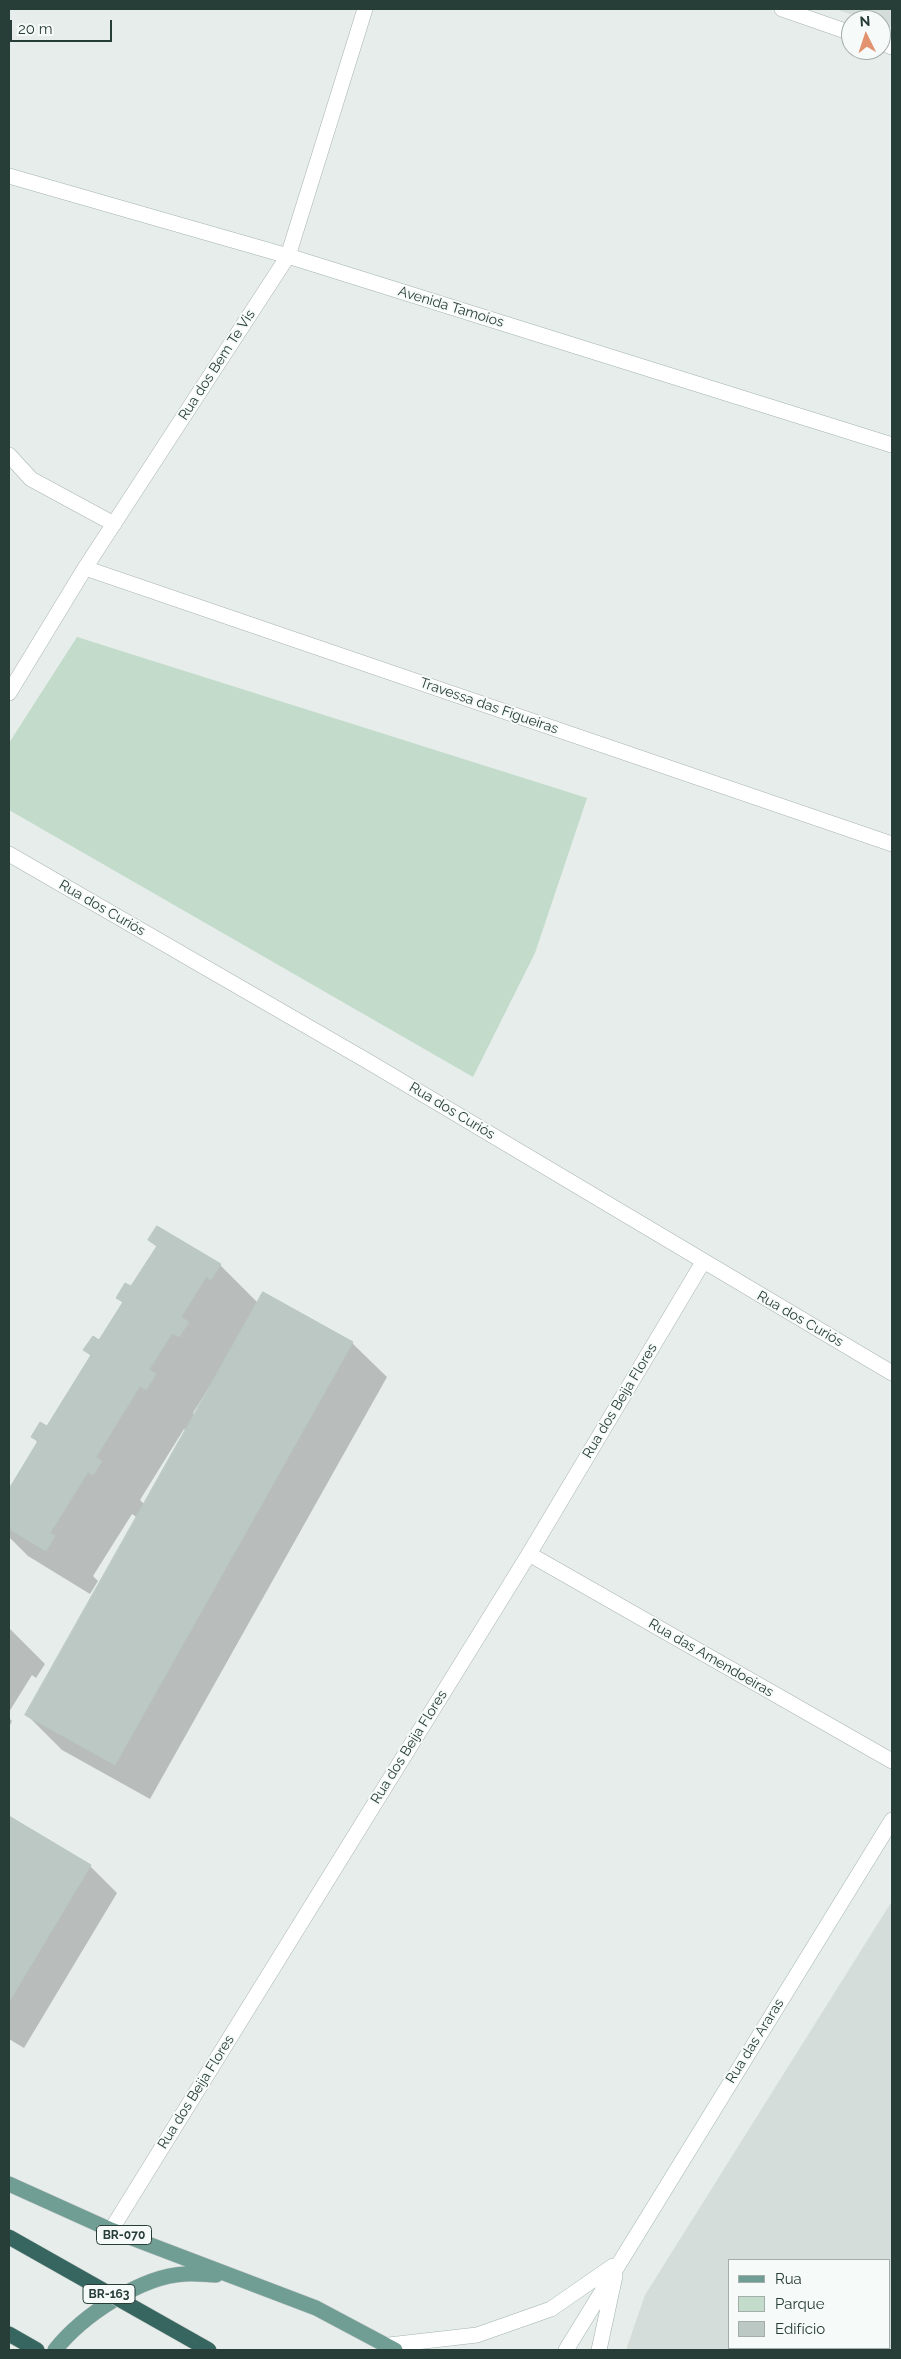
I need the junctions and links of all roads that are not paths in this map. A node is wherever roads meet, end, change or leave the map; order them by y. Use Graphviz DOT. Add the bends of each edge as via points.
graph roads {
  1 [pos="365,9"];
  2 [pos="782,9"];
  3 [pos="841,30"];
  4 [pos="9,176"];
  5 [pos="288,256"];
  6 [pos="892,445"];
  7 [pos="9,455"];
  8 [pos="114,524"];
  9 [pos="85,568"];
  10 [pos="9,693"];
  11 [pos="892,844"];
  12 [pos="9,854"];
  13 [pos="703,1262"];
  14 [pos="892,1373"];
  15 [pos="529,1554"];
  16 [pos="892,1761"];
  17 [pos="892,1820"];
  18 [pos="9,2184"];
  19 [pos="111,2230"];
  20 [pos="9,2237"];
  21 [pos="618,2262"];
  22 [pos="242,2280"];
  23 [pos="9,2334"];
  24 [pos="392,2348"];
  25 [pos="37,2350"];
  26 [pos="55,2350"];
  27 [pos="209,2350"];
  28 [pos="566,2350"];
  29 [pos="599,2350"];
  1 -- 5 [label="street, Rua dos Bem Te Vis"];
  2 -- 3 [label="street"];
  4 -- 5 [label="street, Avenida Tamoios"];
  5 -- 6 [label="street, Avenida Tamoios"];
  5 -- 8 [label="street, Rua dos Bem Te Vis"];
  7 -- 8 [label="street" via="31,479"];
  8 -- 9 [label="street, Rua dos Bem Te Vis"];
  9 -- 10 [label="street, Rua dos Bem Te Vis"];
  9 -- 11 [label="street, Travessa das Figueiras"];
  12 -- 13 [label="street, Rua dos Curiós" via="360,1057"];
  13 -- 14 [label="street, Rua dos Curiós"];
  13 -- 15 [label="street, Rua dos Beija Flores"];
  15 -- 16 [label="street, Rua das Amendoeiras"];
  15 -- 19 [label="street, Rua dos Beija Flores"];
  17 -- 21 [label="street, Rua das Araras"];
  18 -- 19 [label="main road, BR-070"];
  19 -- 22 [label="main road, BR-070"];
  20 -- 27 [label="highway, BR-163, bridge"];
  21 -- 24 [label="street" via="551,2309 477,2334"];
  21 -- 28 [label="street, Rua das Araras"];
  21 -- 29 [label="street"];
  22 -- 24 [label="main road, BR-070" via="316,2308"];
  22 -- 26 [label="main road, BR-070" via="185,2274 161,2278 86,2318"];
  23 -- 25 [label="highway"];
}
